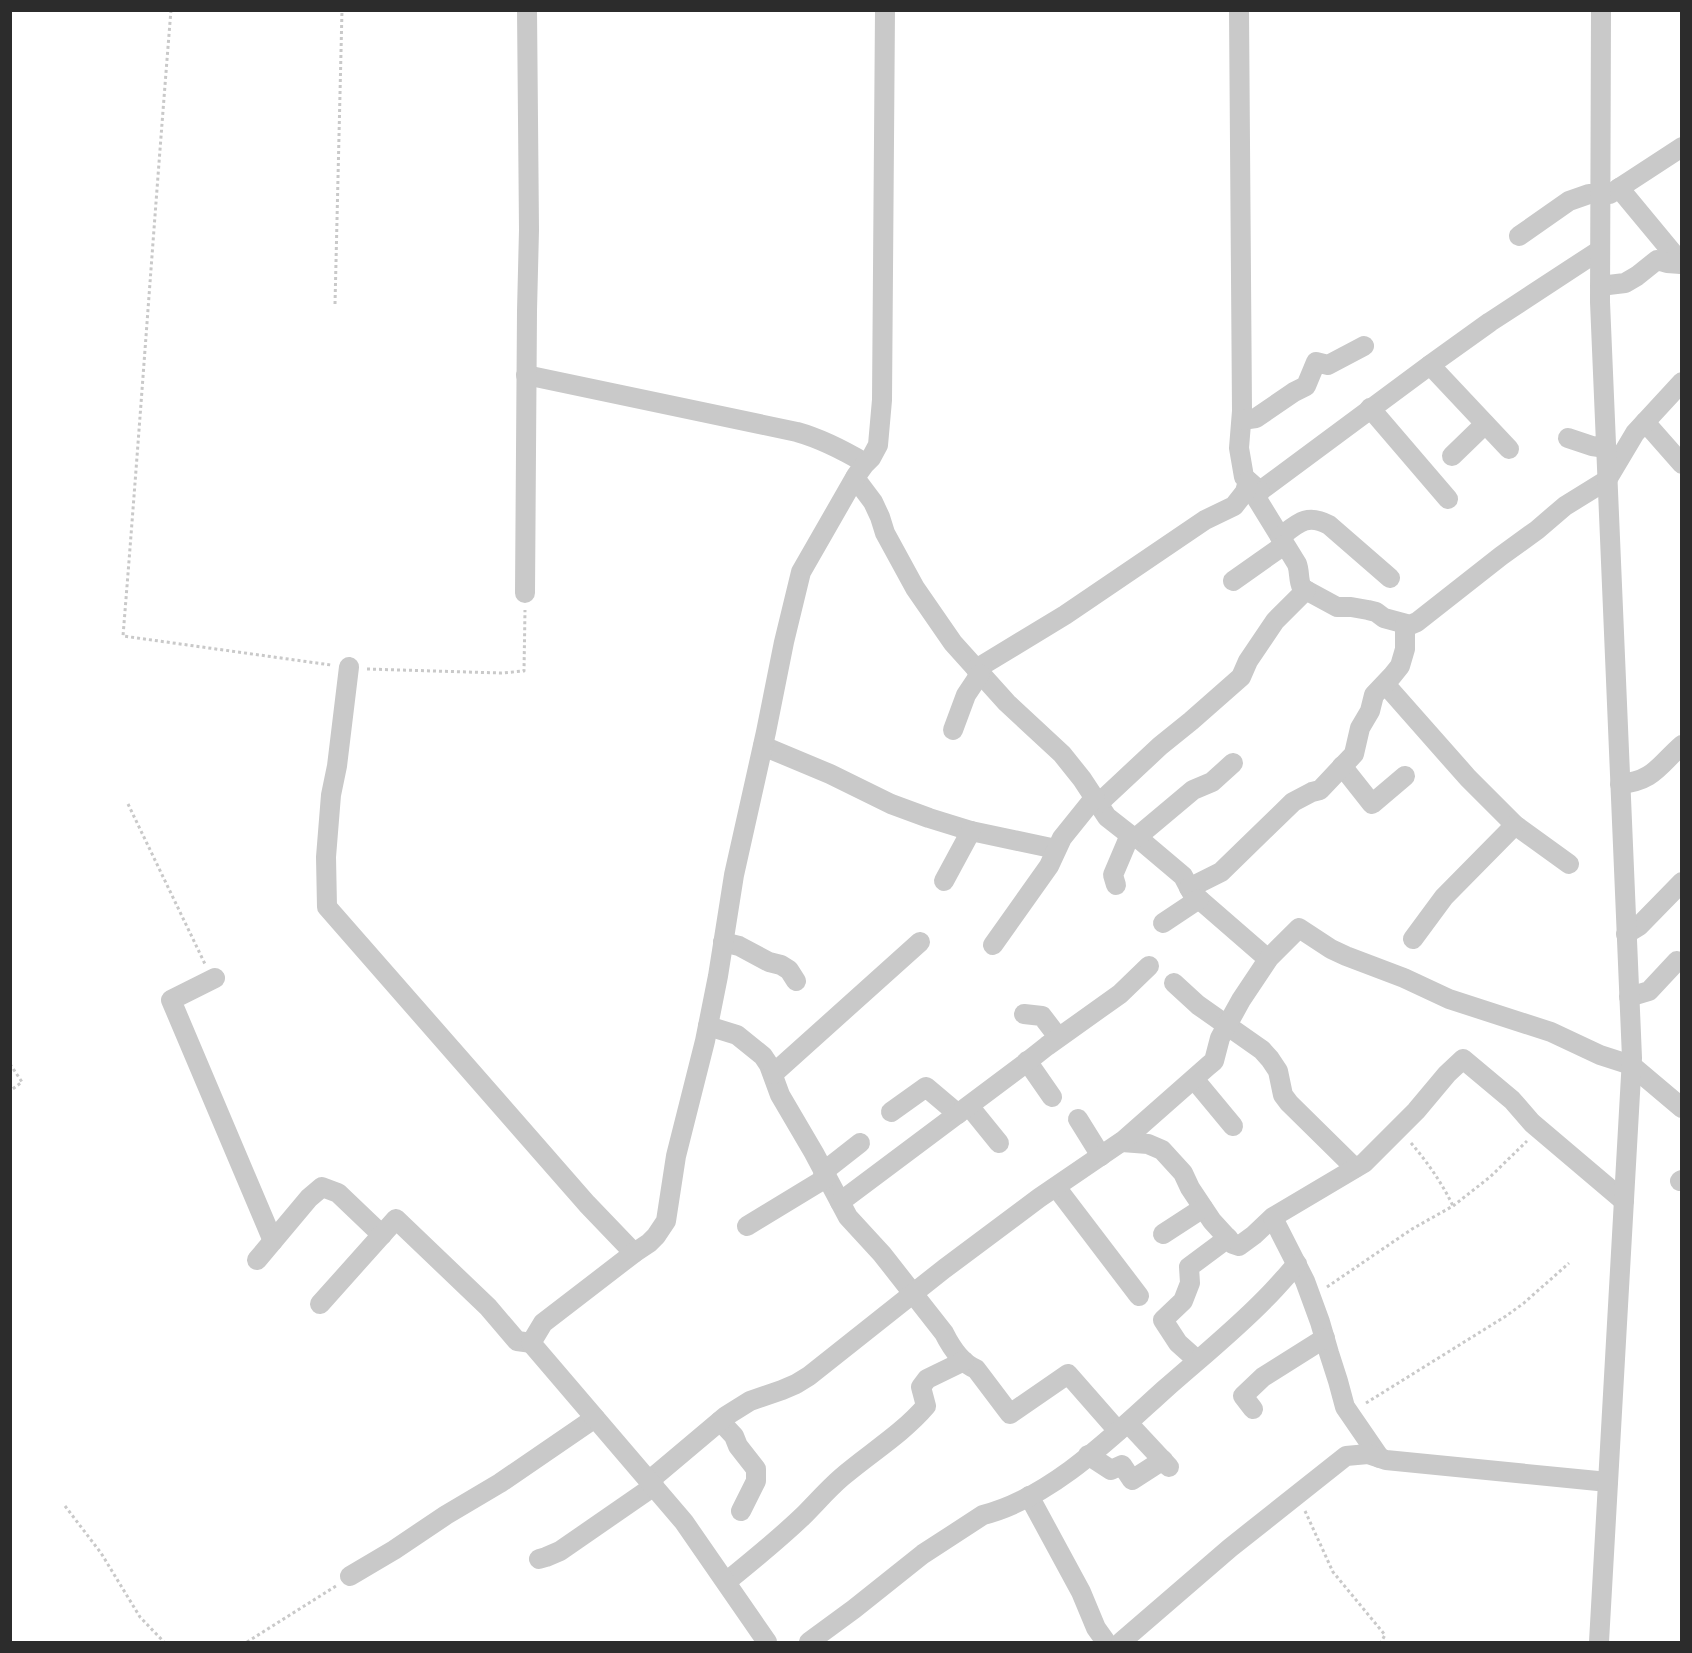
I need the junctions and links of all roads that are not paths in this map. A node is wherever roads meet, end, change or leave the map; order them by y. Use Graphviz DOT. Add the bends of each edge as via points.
graph roads {
  1 [pos="527,10"];
  2 [pos="885,10"];
  3 [pos="1239,10"];
  4 [pos="1601,10"];
  5 [pos="1682,147"];
  6 [pos="1610,191"];
  7 [pos="1519,236"];
  8 [pos="1600,250"];
  9 [pos="1681,264"];
  10 [pos="1600,286"];
  11 [pos="1364,346"];
  12 [pos="1430,365"];
  13 [pos="526,375"];
  14 [pos="1682,382"];
  15 [pos="1370,408"];
  16 [pos="1242,420"];
  17 [pos="1645,422"];
  18 [pos="1485,424"];
  19 [pos="1568,438"];
  20 [pos="1606,448"];
  21 [pos="1509,449"];
  22 [pos="1452,456"];
  23 [pos="1682,464"];
  24 [pos="860,471"];
  25 [pos="1608,480"];
  26 [pos="1254,486"];
  27 [pos="1448,499"];
  28 [pos="1282,541"];
  29 [pos="1390,578"];
  30 [pos="1233,581"];
  31 [pos="1306,590"];
  32 [pos="525,593"];
  33 [pos="1405,624"];
  34 [pos="349,667"];
  35 [pos="978,671"];
  36 [pos="1385,684"];
  37 [pos="953,730"];
  38 [pos="1682,745"];
  39 [pos="763,746"];
  40 [pos="1233,763"];
  41 [pos="1342,766"];
  42 [pos="1405,776"];
  43 [pos="1620,784"];
  44 [pos="1097,800"];
  45 [pos="1515,825"];
  46 [pos="971,831"];
  47 [pos="1133,836"];
  48 [pos="1056,849"];
  49 [pos="1569,864"];
  50 [pos="944,881"];
  51 [pos="1682,882"];
  52 [pos="1116,885"];
  53 [pos="1194,893"];
  54 [pos="1162,923"];
  55 [pos="1626,934"];
  56 [pos="1413,939"];
  57 [pos="723,942"];
  58 [pos="920,942"];
  59 [pos="993,945"];
  60 [pos="1268,959"];
  61 [pos="1677,961"];
  62 [pos="1149,966"];
  63 [pos="213,979"];
  64 [pos="796,981"];
  65 [pos="1174,983"];
  66 [pos="1629,997"];
  67 [pos="1024,1014"];
  68 [pos="1227,1025"];
  69 [pos="708,1026"];
  70 [pos="1058,1037"];
  71 [pos="1028,1062"];
  72 [pos="1631,1065"];
  73 [pos="773,1074"];
  74 [pos="1194,1079"];
  75 [pos="1052,1097"];
  76 [pos="1682,1108"];
  77 [pos="964,1110"];
  78 [pos="891,1112"];
  79 [pos="1078,1119"];
  80 [pos="1233,1126"];
  81 [pos="1122,1142"];
  82 [pos="860,1143"];
  83 [pos="999,1143"];
  84 [pos="1101,1156"];
  85 [pos="1355,1168"];
  86 [pos="825,1175"];
  87 [pos="1056,1187"];
  88 [pos="1624,1201"];
  89 [pos="840,1202"];
  90 [pos="1203,1208"];
  91 [pos="1273,1218"];
  92 [pos="747,1227"];
  93 [pos="1163,1234"];
  94 [pos="382,1235"];
  95 [pos="1228,1238"];
  96 [pos="273,1241"];
  97 [pos="634,1253"];
  98 [pos="257,1260"];
  99 [pos="1297,1264"];
  100 [pos="912,1294"];
  101 [pos="1139,1296"];
  102 [pos="320,1304"];
  103 [pos="1325,1338"];
  104 [pos="532,1343"];
  105 [pos="1197,1360"];
  106 [pos="964,1361"];
  107 [pos="1253,1409"];
  108 [pos="595,1418"];
  109 [pos="720,1421"];
  110 [pos="1123,1427"];
  111 [pos="1088,1455"];
  112 [pos="1380,1458"];
  113 [pos="1608,1482"];
  114 [pos="652,1483"];
  115 [pos="1029,1496"];
  116 [pos="741,1511"];
  117 [pos="539,1559"];
  118 [pos="350,1576"];
  119 [pos="726,1582"];
  120 [pos="767,1642"];
  121 [pos="809,1642"];
  122 [pos="1106,1642"];
  123 [pos="1121,1642"];
  124 [pos="1599,1642"];
  1 -- 13 [label="street"];
  2 -- 24 [label="street" via="882,400 878,445"];
  3 -- 16 [label="street"];
  4 -- 6 [label="street"];
  5 -- 6 [label="street"];
  6 -- 7 [label="street" via="1569,201"];
  6 -- 8 [label="street"];
  6 -- 9 [label="street"];
  8 -- 10 [label="street"];
  8 -- 12 [label="street"];
  9 -- 10 [label="street" via="1657,260 1625,283"];
  10 -- 20 [label="street"];
  11 -- 16 [label="street" via="1328,365 1316,362 1306,386 1256,418"];
  12 -- 15 [label="street"];
  12 -- 18 [label="street"];
  13 -- 24 [label="street" via="797,432 837,447"];
  13 -- 32 [label="street"];
  14 -- 17 [label="street"];
  15 -- 26 [label="street"];
  15 -- 27 [label="street"];
  16 -- 26 [label="street" via="1239,448 1244,477"];
  17 -- 23 [label="street"];
  17 -- 25 [label="street"];
  18 -- 21 [label="street"];
  18 -- 22 [label="street"];
  19 -- 20 [label="street"];
  20 -- 25 [label="street"];
  24 -- 35 [label="street" via="885,533 915,588"];
  24 -- 39 [label="street" via="801,572"];
  25 -- 33 [label="street" via="1565,506 1417,622"];
  25 -- 43 [label="street"];
  26 -- 28 [label="street" via="1257,500"];
  26 -- 35 [label="street" via="1233,506 1205,520"];
  28 -- 29 [label="street" via="1297,524 1309,518 1318,519"];
  28 -- 30 [label="street"];
  28 -- 31 [label="street" via="1297,564 1299,582"];
  31 -- 33 [label="street" via="1337,607 1376,612"];
  31 -- 44 [label="street" via="1275,621 1241,677"];
  33 -- 36 [label="street" via="1400,666"];
  34 -- 97 [label="street" via="331,795 327,907"];
  35 -- 37 [label="street"];
  35 -- 44 [label="street" via="1007,704 1062,754"];
  36 -- 41 [label="street" via="1374,695 1354,754"];
  36 -- 45 [label="street"];
  38 -- 43 [label="street" via="1653,773"];
  39 -- 46 [label="street" via="891,804"];
  39 -- 57 [label="street"];
  40 -- 47 [label="street"];
  41 -- 42 [label="street" via="1372,804"];
  41 -- 53 [label="street" via="1320,790 1293,802"];
  43 -- 55 [label="street"];
  44 -- 47 [label="street" via="1107,817"];
  44 -- 48 [label="street" via="1067,831"];
  45 -- 49 [label="street"];
  45 -- 56 [label="street" via="1444,897"];
  46 -- 48 [label="street"];
  46 -- 50 [label="street"];
  47 -- 52 [label="street" via="1113,875"];
  47 -- 53 [label="street" via="1183,876"];
  48 -- 59 [label="street" via="1049,866"];
  51 -- 55 [label="street"];
  53 -- 54 [label="street"];
  53 -- 60 [label="street"];
  55 -- 66 [label="street"];
  57 -- 64 [label="street" via="781,965"];
  57 -- 69 [label="street"];
  58 -- 73 [label="street"];
  60 -- 68 [label="street"];
  60 -- 72 [label="street" via="1299,928 1330,949 1449,999 1551,1032"];
  61 -- 66 [label="street" via="1649,991"];
  62 -- 70 [label="street" via="1120,994"];
  63 -- 96 [label="street" via="171,1000"];
  65 -- 68 [label="street"];
  66 -- 72 [label="street"];
  67 -- 70 [label="street" via="1042,1016"];
  68 -- 74 [label="street" via="1214,1061"];
  68 -- 85 [label="street" via="1270,1059 1278,1071 1283,1095"];
  69 -- 73 [label="street" via="737,1035 763,1056"];
  69 -- 97 [label="street" via="676,1156 666,1221 649,1243"];
  70 -- 71 [label="street"];
  71 -- 75 [label="street"];
  71 -- 77 [label="street"];
  72 -- 76 [label="street"];
  72 -- 88 [label="street"];
  73 -- 86 [label="street" via="780,1095"];
  74 -- 80 [label="street"];
  74 -- 81 [label="street"];
  77 -- 78 [label="street" via="926,1087"];
  77 -- 83 [label="street"];
  77 -- 89 [label="street"];
  79 -- 84 [label="street"];
  81 -- 84 [label="street"];
  81 -- 90 [label="street" via="1148,1143 1162,1150 1183,1173"];
  82 -- 86 [label="street"];
  84 -- 87 [label="street"];
  85 -- 88 [label="street" via="1416,1111 1463,1059"];
  85 -- 91 [label="street"];
  86 -- 89 [label="street"];
  86 -- 92 [label="street"];
  87 -- 100 [label="street"];
  87 -- 101 [label="street"];
  88 -- 113 [label="street"];
  89 -- 100 [label="street"];
  90 -- 93 [label="street"];
  90 -- 95 [label="street"];
  91 -- 95 [label="street" via="1239,1246"];
  91 -- 99 [label="street"];
  94 -- 96 [label="street" via="338,1193 322,1187"];
  94 -- 102 [label="street"];
  94 -- 104 [label="street" via="396,1219 488,1307 517,1341"];
  95 -- 105 [label="street" via="1189,1267 1190,1283 1184,1301 1163,1320 1178,1343"];
  96 -- 98 [label="street"];
  97 -- 104 [label="street" via="543,1323"];
  99 -- 103 [label="street"];
  99 -- 105 [label="street" via="1266,1298"];
  100 -- 106 [label="street"];
  100 -- 109 [label="street" via="809,1376 750,1401"];
  103 -- 107 [label="street" via="1263,1377 1243,1396"];
  103 -- 112 [label="street" via="1345,1407"];
  104 -- 108 [label="street"];
  105 -- 110 [label="street"];
  106 -- 110 [label="street" via="976,1369 1010,1414 1068,1374"];
  106 -- 119 [label="street" via="927,1379 921,1387 926,1406 920,1414 842,1477 764,1552"];
  108 -- 114 [label="street"];
  108 -- 118 [label="street" via="500,1483"];
  109 -- 114 [label="street"];
  109 -- 116 [label="street" via="756,1469 756,1481"];
  110 -- 111 [label="street"];
  110 -- 111 [label="street" via="1166,1464 1132,1480 1122,1465 1111,1470"];
  111 -- 115 [label="street"];
  112 -- 113 [label="street"];
  112 -- 123 [label="street" via="1368,1454 1346,1456 1230,1548"];
  113 -- 124 [label="street"];
  114 -- 117 [label="street" via="560,1551"];
  114 -- 119 [label="street"];
  115 -- 121 [label="street" via="983,1515 923,1554"];
  115 -- 122 [label="street"];
  119 -- 120 [label="street"];
}
